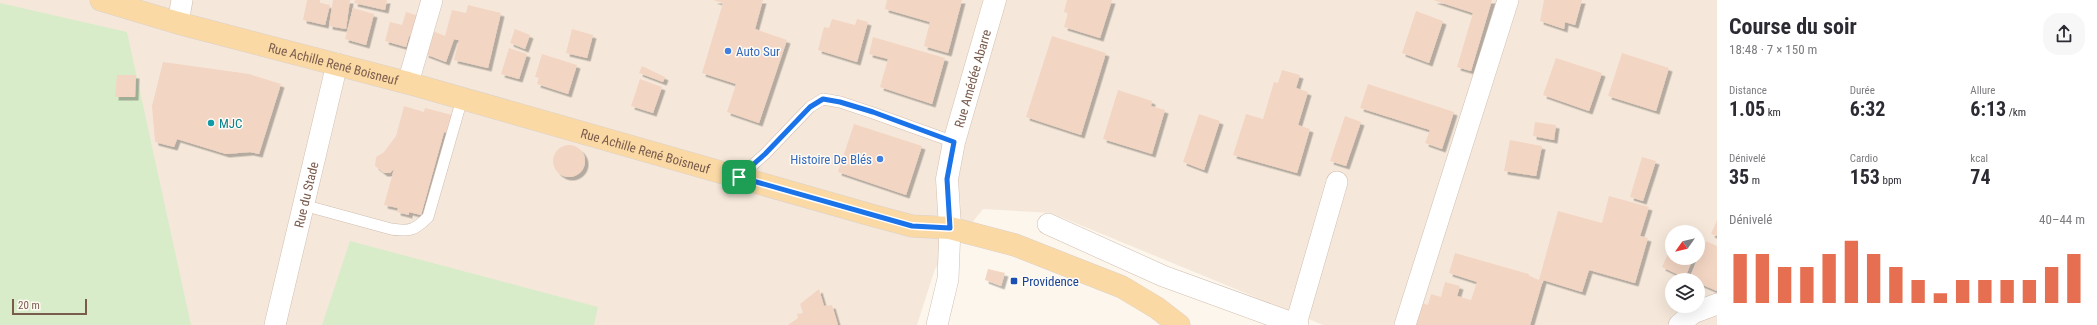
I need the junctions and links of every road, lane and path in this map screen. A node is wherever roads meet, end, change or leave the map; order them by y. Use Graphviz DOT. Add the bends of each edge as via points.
graph roads {
  1 [pos="101,0"];
  2 [pos="182,0"];
  3 [pos="432,0"];
  4 [pos="995,0"];
  5 [pos="1508,0"];
  6 [pos="178,23"];
  7 [pos="337,64"];
  8 [pos="408,83"];
  9 [pos="462,99"];
  10 [pos="954,142"];
  11 [pos="739,177"];
  12 [pos="1337,182"];
  13 [pos="303,205"];
  14 [pos="1048,224"];
  15 [pos="950,228"];
  16 [pos="1717,304"];
  17 [pos="275,325"];
  18 [pos="937,325"];
  19 [pos="1179,325"];
  20 [pos="1297,325"];
  21 [pos="1405,325"];
  22 [pos="1679,325"];
  1 -- 6 [label="main road, Rue Achille René Boisneuf"];
  2 -- 6 [label="street"];
  3 -- 8 [label="street"];
  4 -- 10 [label="street, Rue Amédée Abarre"];
  5 -- 21 [label="street"];
  6 -- 7 [label="main road, Rue Achille René Boisneuf"];
  7 -- 8 [label="main road, Rue Achille René Boisneuf"];
  7 -- 13 [label="street, Rue du Stade"];
  8 -- 9 [label="main road, Rue Achille René Boisneuf"];
  9 -- 11 [label="main road, Rue Achille René Boisneuf"];
  9 -- 13 [label="lane" via="428,216 418,227 406,232"];
  10 -- 11 [label="lane" via="873,112 823,99 810,107"];
  10 -- 15 [label="street, Rue Amédée Abarre" via="947,179"];
  11 -- 15 [label="main road, Rue Achille René Boisneuf" via="912,226"];
  12 -- 20 [label="street"];
  13 -- 17 [label="street, Rue du Stade"];
  14 -- 20 [label="street" via="1163,276"];
  15 -- 18 [label="street" via="948,279"];
  15 -- 19 [label="main road, Rue Achille René Boisneuf" via="1015,245 1122,287"];
  16 -- 22 [label="street" via="1693,313"];
}
